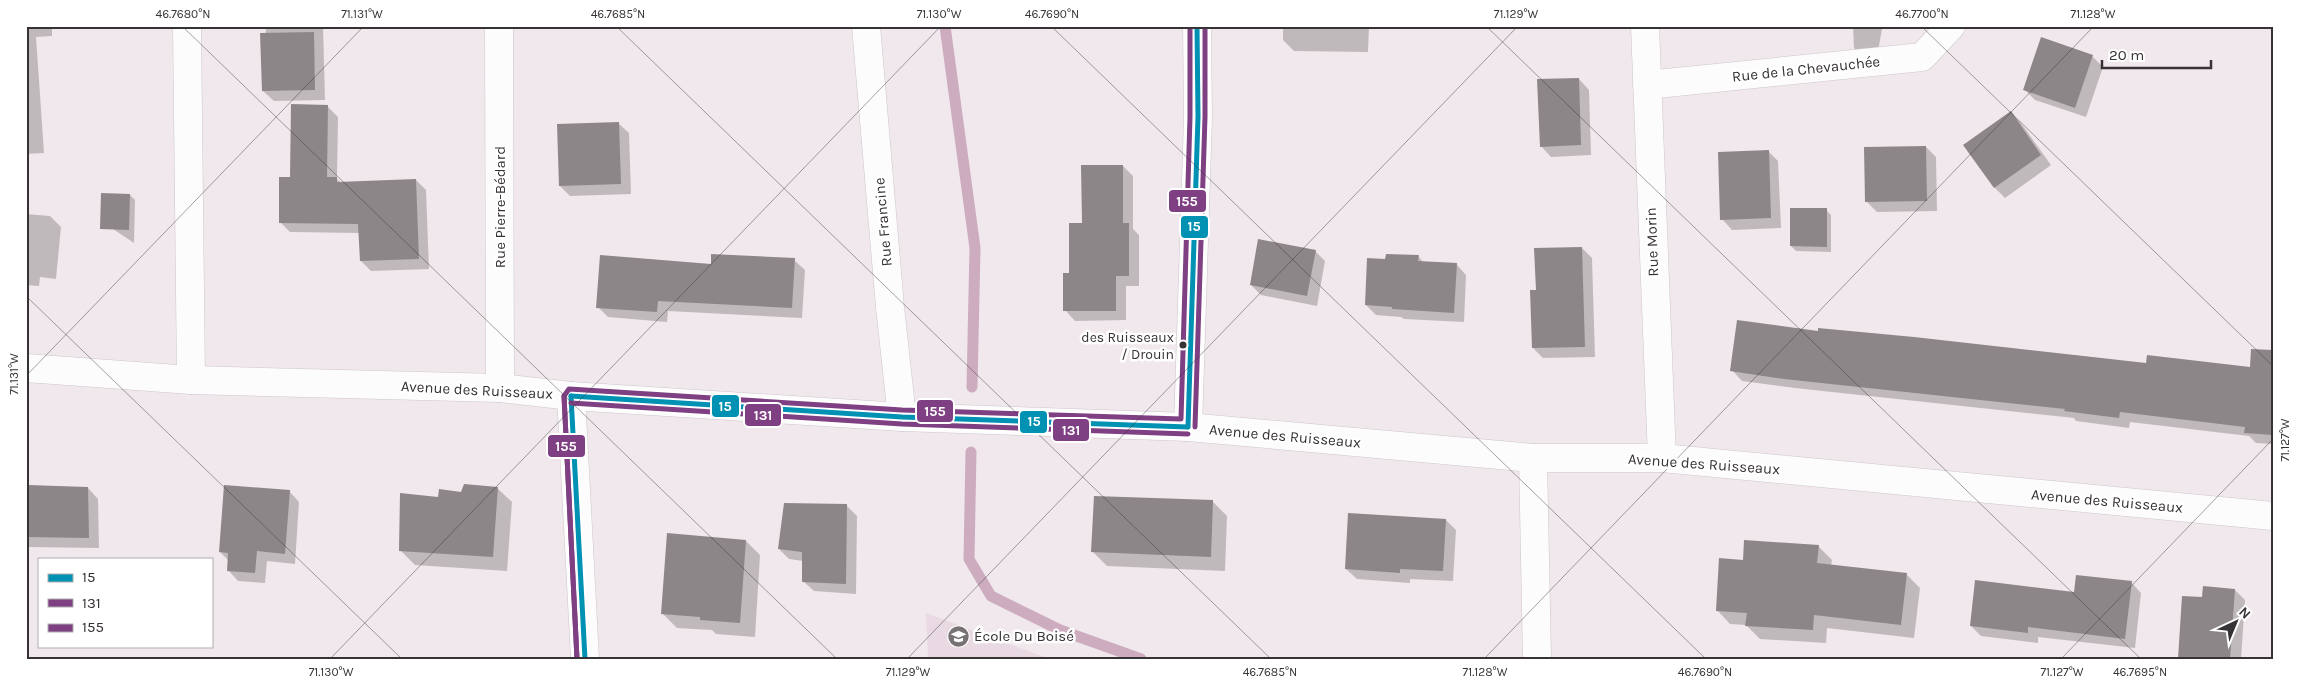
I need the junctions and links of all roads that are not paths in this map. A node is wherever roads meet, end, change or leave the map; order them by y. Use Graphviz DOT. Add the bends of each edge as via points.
graph roads {
  1 [pos="187,26"];
  2 [pos="499,26"];
  3 [pos="866,26"];
  4 [pos="1197,26"];
  5 [pos="1645,26"];
  6 [pos="1951,26"];
  7 [pos="1647,85"];
  8 [pos="26,368"];
  9 [pos="191,380"];
  10 [pos="500,388"];
  11 [pos="571,396"];
  12 [pos="902,417"];
  13 [pos="1188,428"];
  14 [pos="1532,458"];
  15 [pos="1662,458"];
  16 [pos="2273,516"];
  17 [pos="585,659"];
  18 [pos="1537,659"];
  1 -- 9 [label="street"];
  2 -- 10 [label="street, Rue Pierre-Bédard"];
  3 -- 12 [label="street, Rue Francine"];
  4 -- 13 [label="street" via="1198,117"];
  5 -- 7 [label="street, Rue Morin"];
  6 -- 7 [label="street, Rue de la Chevauchée" via="1922,57"];
  7 -- 15 [label="street, Rue Morin"];
  8 -- 9 [label="street, Avenue des Ruisseaux"];
  9 -- 10 [label="street, Avenue des Ruisseaux"];
  10 -- 11 [label="street, Avenue des Ruisseaux"];
  11 -- 12 [label="street, Avenue des Ruisseaux"];
  11 -- 17 [label="street"];
  12 -- 13 [label="street, Avenue des Ruisseaux"];
  13 -- 14 [label="street, Avenue des Ruisseaux"];
  14 -- 15 [label="street, Avenue des Ruisseaux"];
  14 -- 18 [label="street"];
  15 -- 16 [label="street, Avenue des Ruisseaux"];
}
